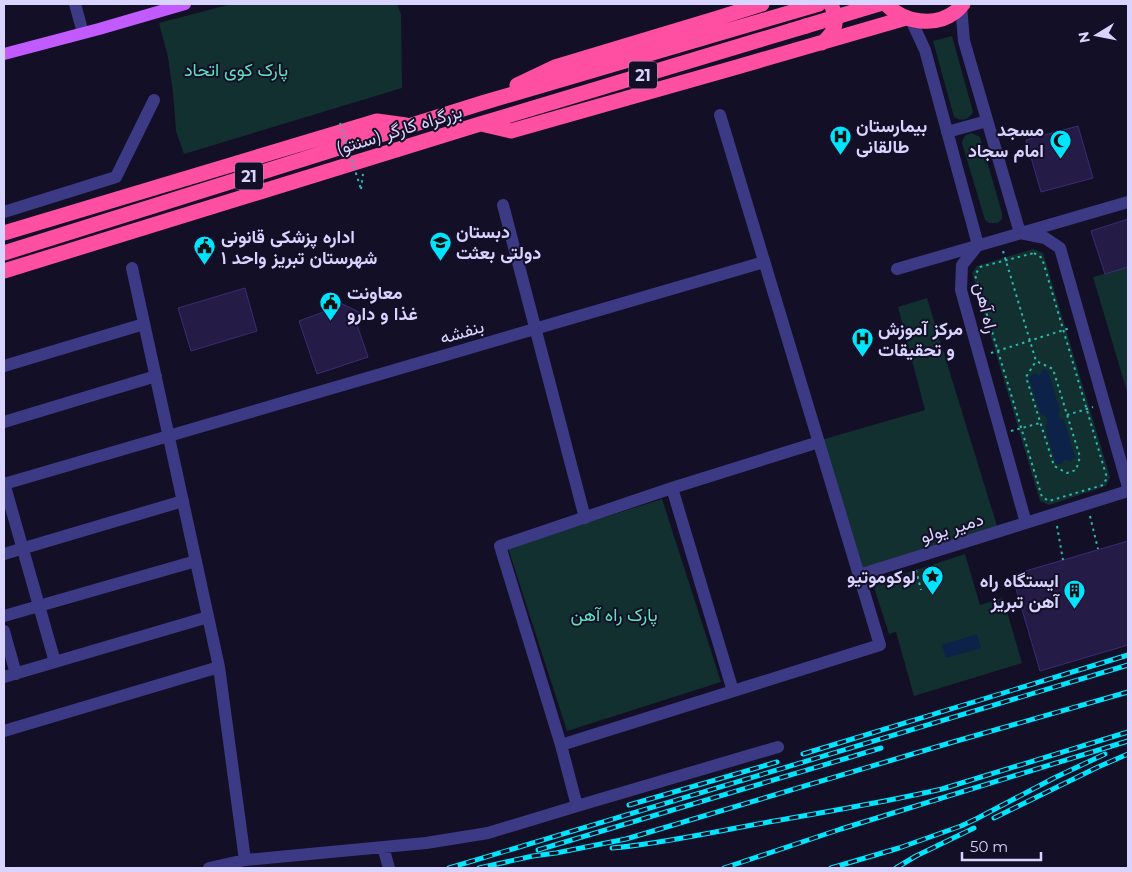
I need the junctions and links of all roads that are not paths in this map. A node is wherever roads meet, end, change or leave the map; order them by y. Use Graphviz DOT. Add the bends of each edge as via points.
graph roads {
  1 [pos="76,4"];
  2 [pos="185,4"];
  3 [pos="762,4"];
  4 [pos="819,4"];
  5 [pos="831,4"];
  6 [pos="879,4"];
  7 [pos="886,4"];
  8 [pos="962,5"];
  9 [pos="909,19"];
  10 [pos="83,33"];
  11 [pos="822,43"];
  12 [pos="4,54"];
  13 [pos="154,100"];
  14 [pos="482,103"];
  15 [pos="720,115"];
  16 [pos="987,121"];
  17 [pos="480,124"];
  18 [pos="410,126"];
  19 [pos="947,132"];
  20 [pos="116,177"];
  21 [pos="122,197"];
  22 [pos="1128,202"];
  23 [pos="503,205"];
  24 [pos="4,212"];
  25 [pos="4,233"];
  26 [pos="1020,233"];
  27 [pos="978,245"];
  28 [pos="4,253"];
  29 [pos="764,262"];
  30 [pos="132,268"];
  31 [pos="898,268"];
  32 [pos="4,271"];
  33 [pos="144,324"];
  34 [pos="535,329"];
  35 [pos="4,366"];
  36 [pos="156,376"];
  37 [pos="4,422"];
  38 [pos="169,436"];
  39 [pos="819,442"];
  40 [pos="4,484"];
  41 [pos="1128,487"];
  42 [pos="672,488"];
  43 [pos="1128,491"];
  44 [pos="183,501"];
  45 [pos="585,518"];
  46 [pos="1026,523"];
  47 [pos="22,549"];
  48 [pos="4,554"];
  49 [pos="196,561"];
  50 [pos="859,575"];
  51 [pos="39,607"];
  52 [pos="4,616"];
  53 [pos="208,617"];
  54 [pos="4,631"];
  55 [pos="55,662"];
  56 [pos="219,667"];
  57 [pos="16,674"];
  58 [pos="4,678"];
  59 [pos="733,691"];
  60 [pos="4,731"];
  61 [pos="561,745"];
  62 [pos="778,747"];
  63 [pos="577,806"];
  64 [pos="383,846"];
  65 [pos="245,860"];
  66 [pos="209,868"];
  67 [pos="389,868"];
  1 -- 10 [label="street"];
  2 -- 10 [label="main road"];
  3 -- 14 [label="highway, 21" via="555,67"];
  4 -- 14 [label="highway, بزرگراه کارگر (سنتو) / 21"];
  5 -- 11 [label="highway" via="836,23 833,32"];
  6 -- 17 [label="highway, بزرگراه کارگر (سنتو) / 21, bridge"];
  7 -- 9 [label="highway" via="892,11"];
  8 -- 9 [label="highway" via="939,20 922,22"];
  8 -- 16 [label="street" via="964,41"];
  9 -- 11 [label="highway"];
  9 -- 19 [label="street" via="925,50"];
  10 -- 12 [label="main road"];
  11 -- 17 [label="highway" via="511,131"];
  13 -- 20 [label="street"];
  14 -- 18 [label="highway, بزرگراه کارگر (سنتو) / 21"];
  15 -- 29 [label="street"];
  16 -- 19 [label="street"];
  16 -- 26 [label="street"];
  17 -- 32 [label="highway, بزرگراه کارگر (سنتو) / 21"];
  18 -- 21 [label="highway" via="377,121"];
  18 -- 28 [label="highway, بزرگراه کارگر (سنتو) / 21"];
  19 -- 27 [label="street"];
  20 -- 21 [label="street"];
  20 -- 24 [label="street"];
  21 -- 25 [label="highway"];
  22 -- 26 [label="street"];
  23 -- 34 [label="street"];
  26 -- 27 [label="street"];
  26 -- 41 [label="street" via="1045,238 1060,248"];
  27 -- 31 [label="street"];
  27 -- 46 [label="street, راه آهن" via="962,265 960,290"];
  29 -- 34 [label="street, بنفشه"];
  29 -- 39 [label="street"];
  30 -- 33 [label="street"];
  33 -- 35 [label="street"];
  33 -- 36 [label="street"];
  34 -- 38 [label="street, بنفشه"];
  34 -- 45 [label="street"];
  36 -- 37 [label="street"];
  36 -- 38 [label="street"];
  38 -- 40 [label="street, بنفشه"];
  38 -- 44 [label="street"];
  39 -- 42 [label="street"];
  39 -- 50 [label="street"];
  40 -- 47 [label="street"];
  42 -- 45 [label="street"];
  42 -- 59 [label="street"];
  43 -- 46 [label="street, دمیر یولو"];
  44 -- 47 [label="street"];
  44 -- 49 [label="street"];
  45 -- 61 [label="street" via="500,546"];
  46 -- 50 [label="street, دمیر یولو"];
  47 -- 48 [label="street"];
  47 -- 51 [label="street"];
  49 -- 51 [label="street"];
  49 -- 53 [label="street"];
  50 -- 59 [label="street" via="880,644"];
  51 -- 52 [label="street"];
  51 -- 55 [label="street"];
  53 -- 55 [label="street"];
  53 -- 56 [label="street"];
  54 -- 57 [label="street"];
  55 -- 57 [label="street"];
  56 -- 60 [label="street"];
  56 -- 65 [label="street"];
  57 -- 58 [label="street"];
  59 -- 61 [label="street"];
  61 -- 63 [label="street"];
  62 -- 63 [label="street"];
  63 -- 64 [label="street" via="488,833"];
  64 -- 65 [label="street"];
  64 -- 67 [label="street"];
  65 -- 66 [label="street"];
}
